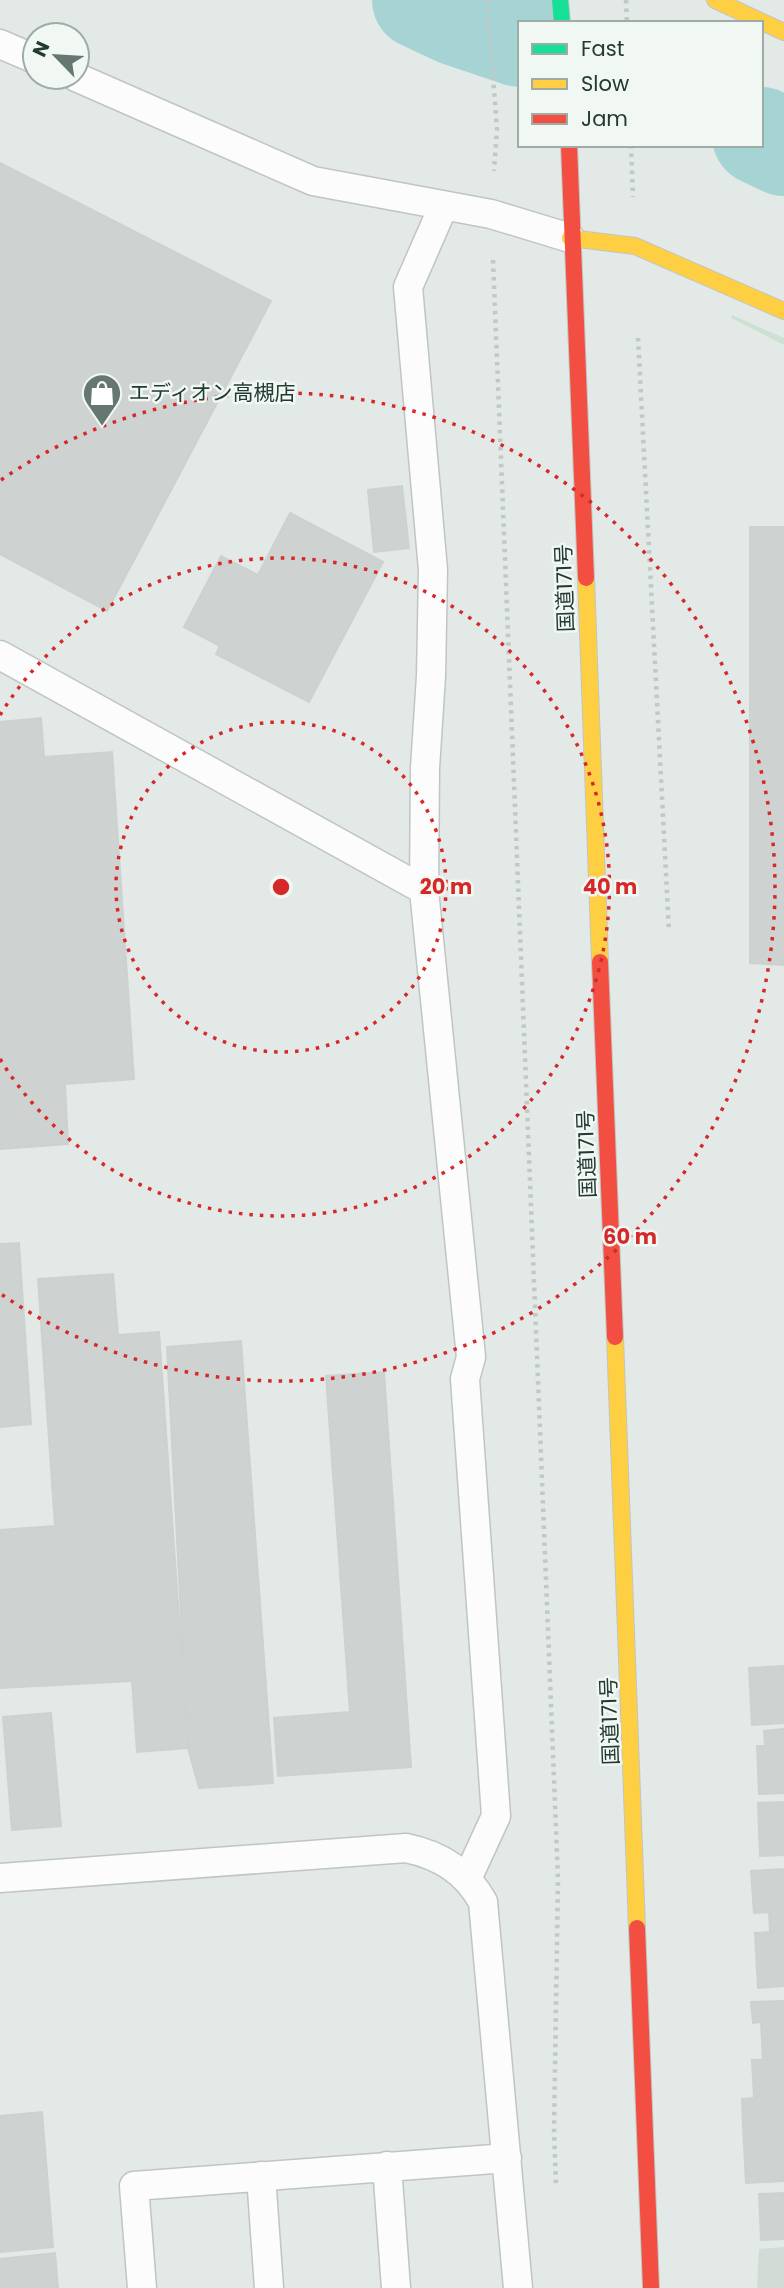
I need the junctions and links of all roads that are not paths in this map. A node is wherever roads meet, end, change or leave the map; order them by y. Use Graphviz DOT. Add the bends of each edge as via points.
graph roads {
  1 [pos="560,0"];
  2 [pos="715,0"];
  3 [pos="562,21"];
  4 [pos="760,21"];
  5 [pos="763,22"];
  6 [pos="784,32"];
  7 [pos="0,44"];
  8 [pos="21,53"];
  9 [pos="91,84"];
  10 [pos="569,153"];
  11 [pos="443,207"];
  12 [pos="570,238"];
  13 [pos="784,311"];
  14 [pos="0,655"];
  15 [pos="424,890"];
  16 [pos="0,1878"];
  17 [pos="467,1879"];
  18 [pos="507,2158"];
  19 [pos="387,2166"];
  20 [pos="261,2176"];
  21 [pos="142,2288"];
  22 [pos="269,2288"];
  23 [pos="396,2288"];
  24 [pos="517,2288"];
  25 [pos="651,2288"];
  1 -- 3 [label="main road"];
  2 -- 4 [label="main road"];
  5 -- 6 [label="main road"];
  7 -- 8 [label="lane"];
  9 -- 11 [label="lane" via="313,181"];
  10 -- 12 [label="main road, 国道171号"];
  11 -- 12 [label="lane" via="491,214"];
  11 -- 15 [label="lane" via="408,287 433,570"];
  12 -- 13 [label="main road" via="635,246"];
  12 -- 25 [label="main road, 国道171号"];
  14 -- 15 [label="lane"];
  15 -- 17 [label="lane" via="471,1357 465,1379 496,1816"];
  16 -- 17 [label="lane" via="407,1848 433,1855"];
  17 -- 18 [label="lane" via="483,1902"];
  18 -- 19 [label="lane"];
  18 -- 24 [label="lane"];
  19 -- 20 [label="lane"];
  19 -- 23 [label="lane"];
  20 -- 21 [label="lane" via="134,2186"];
  20 -- 22 [label="lane"];
}
